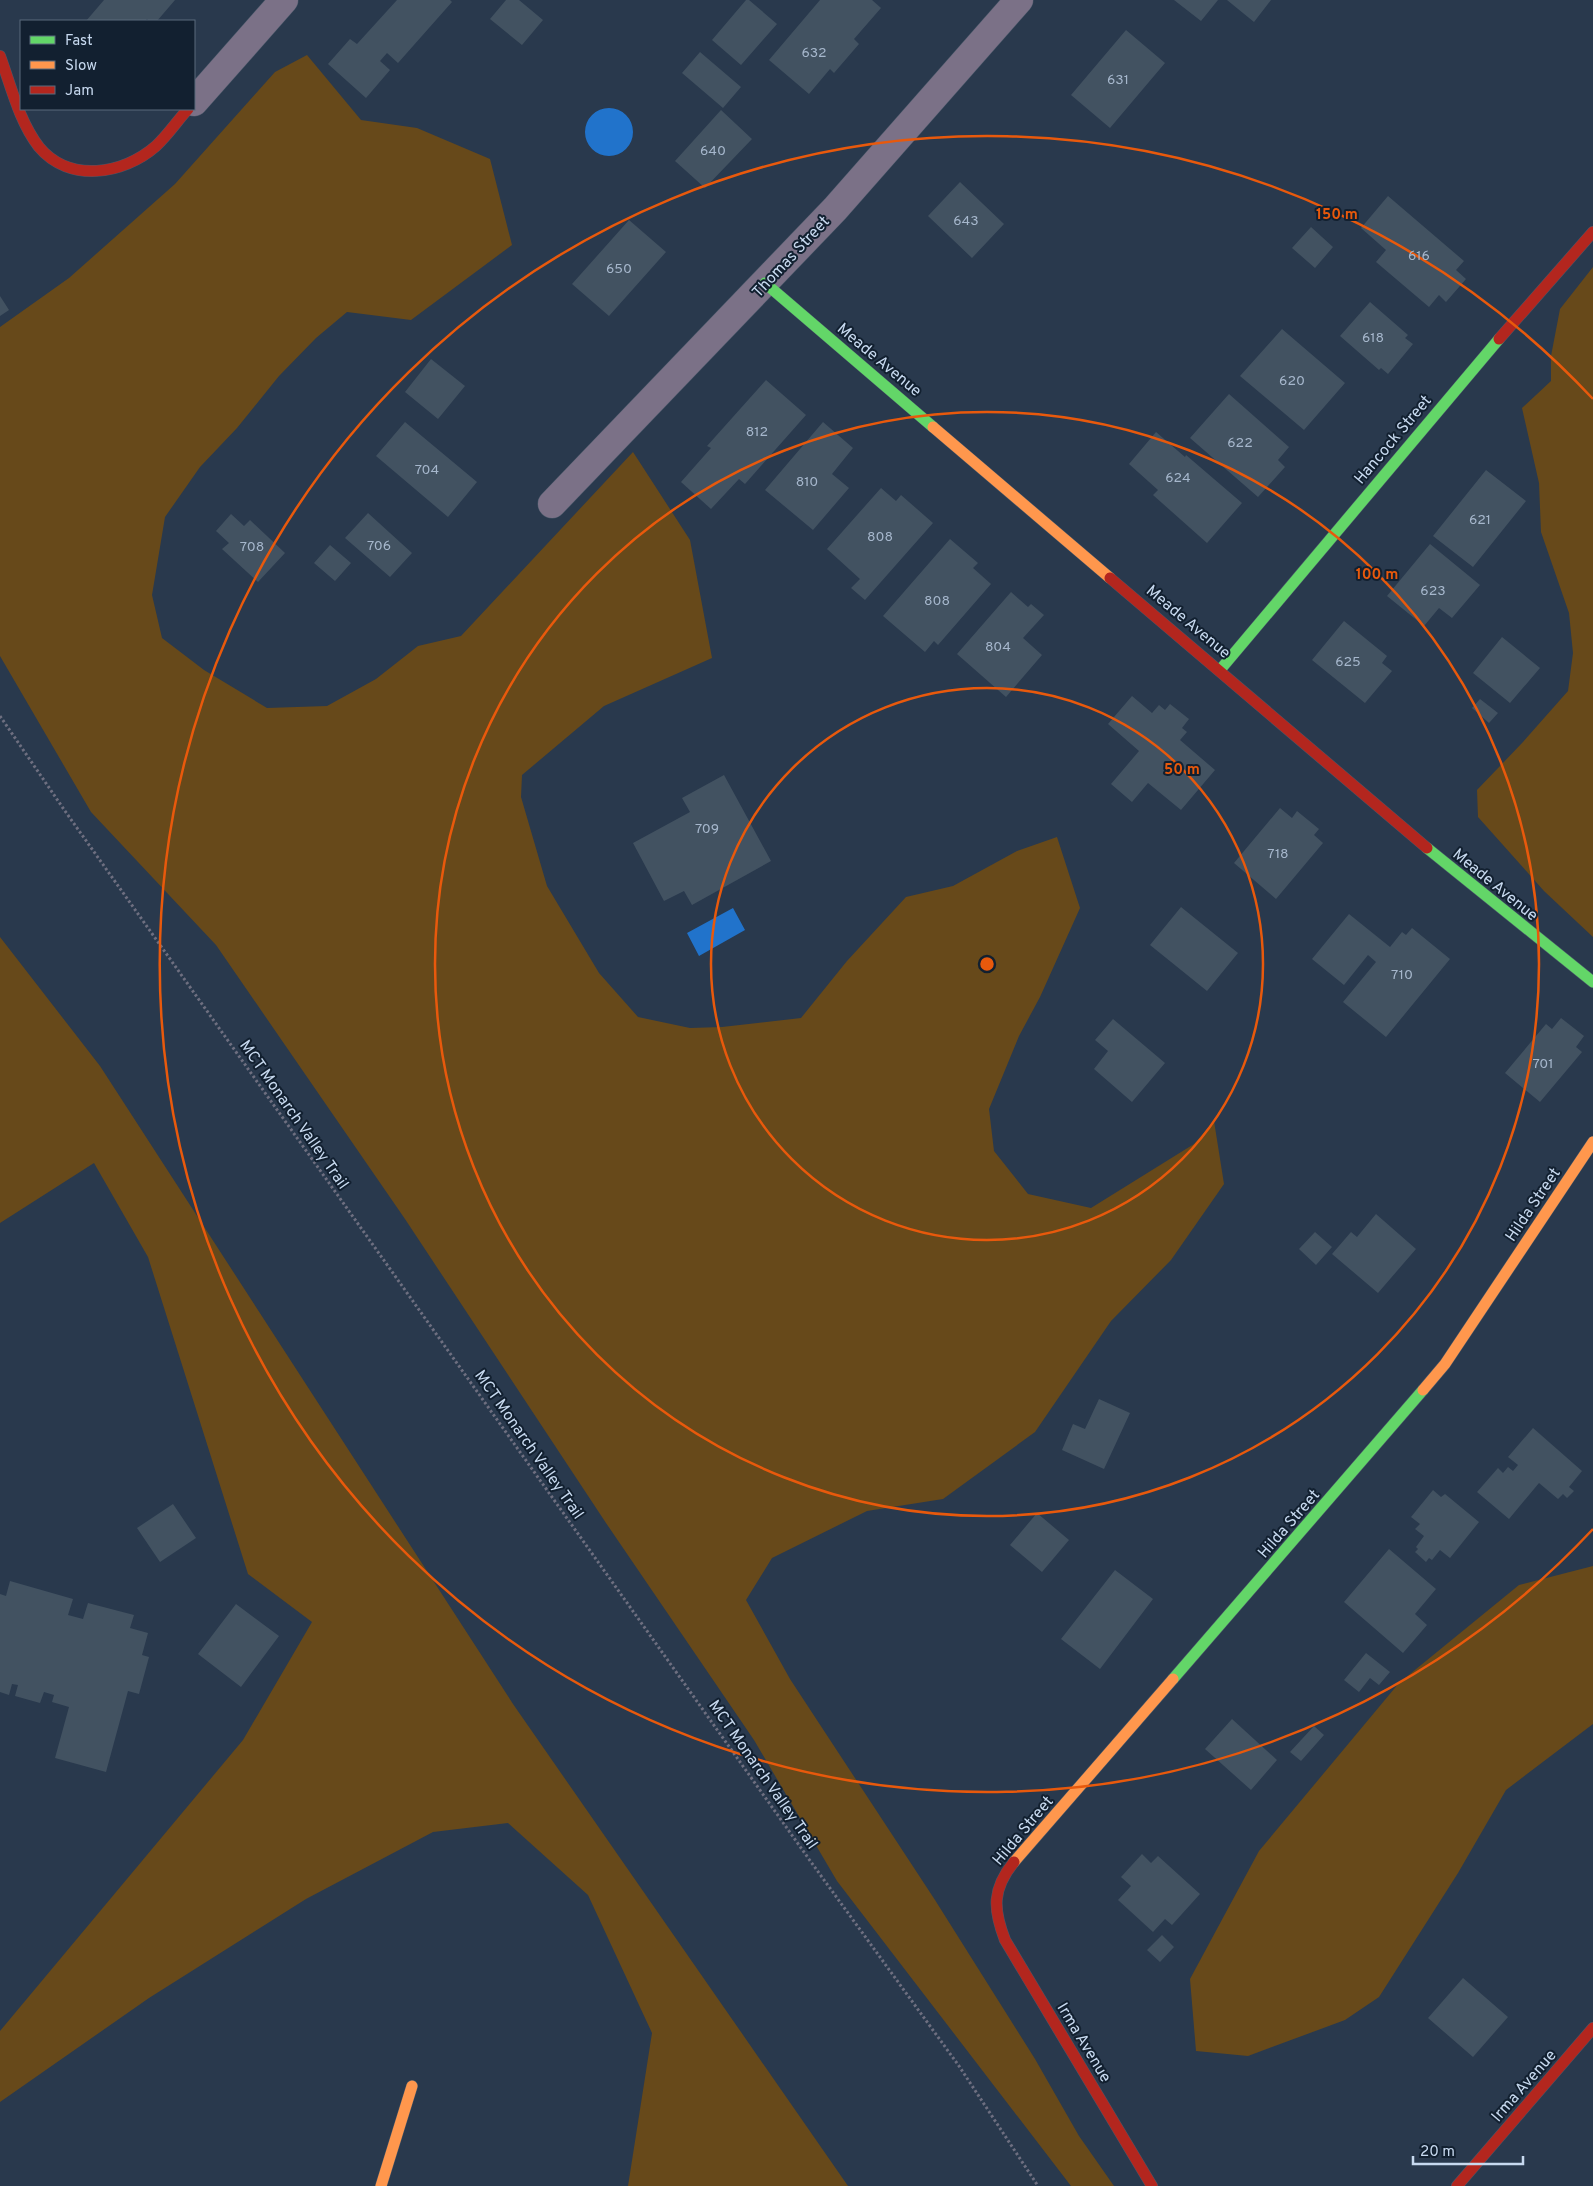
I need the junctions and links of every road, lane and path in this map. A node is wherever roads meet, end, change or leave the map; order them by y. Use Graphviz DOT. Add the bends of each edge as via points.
graph roads {
  1 [pos="284,0"];
  2 [pos="1019,0"];
  3 [pos="0,56"];
  4 [pos="195,101"];
  5 [pos="20,108"];
  6 [pos="21,110"];
  7 [pos="187,110"];
  8 [pos="1593,232"];
  9 [pos="765,283"];
  10 [pos="552,504"];
  11 [pos="1220,670"];
  12 [pos="0,716"];
  13 [pos="1593,982"];
  14 [pos="1593,1142"];
  15 [pos="996,1912"];
  16 [pos="1593,2028"];
  17 [pos="412,2086"];
  18 [pos="381,2186"];
  19 [pos="1038,2186"];
  20 [pos="1152,2186"];
  21 [pos="1457,2186"];
  1 -- 4 [label="street"];
  2 -- 9 [label="street, Thomas Street"];
  3 -- 5 [label="street"];
  6 -- 7 [label="street" via="29,131 44,152 64,166 92,173 122,167 151,151"];
  8 -- 11 [label="street, Hancock Street" via="1443,404"];
  9 -- 10 [label="street, Thomas Street"];
  9 -- 11 [label="street, Meade Avenue"];
  11 -- 13 [label="street, Meade Avenue" via="1437,857"];
  12 -- 19 [label="path, MCT Monarch Valley Trail" via="76,828 959,2066"];
  14 -- 15 [label="street, Hilda Street" via="1446,1364 1012,1865 1002,1880 995,1903"];
  15 -- 20 [label="street, Irma Avenue" via="1006,1940"];
  16 -- 21 [label="street, Irma Avenue"];
  17 -- 18 [label="street"];
}
